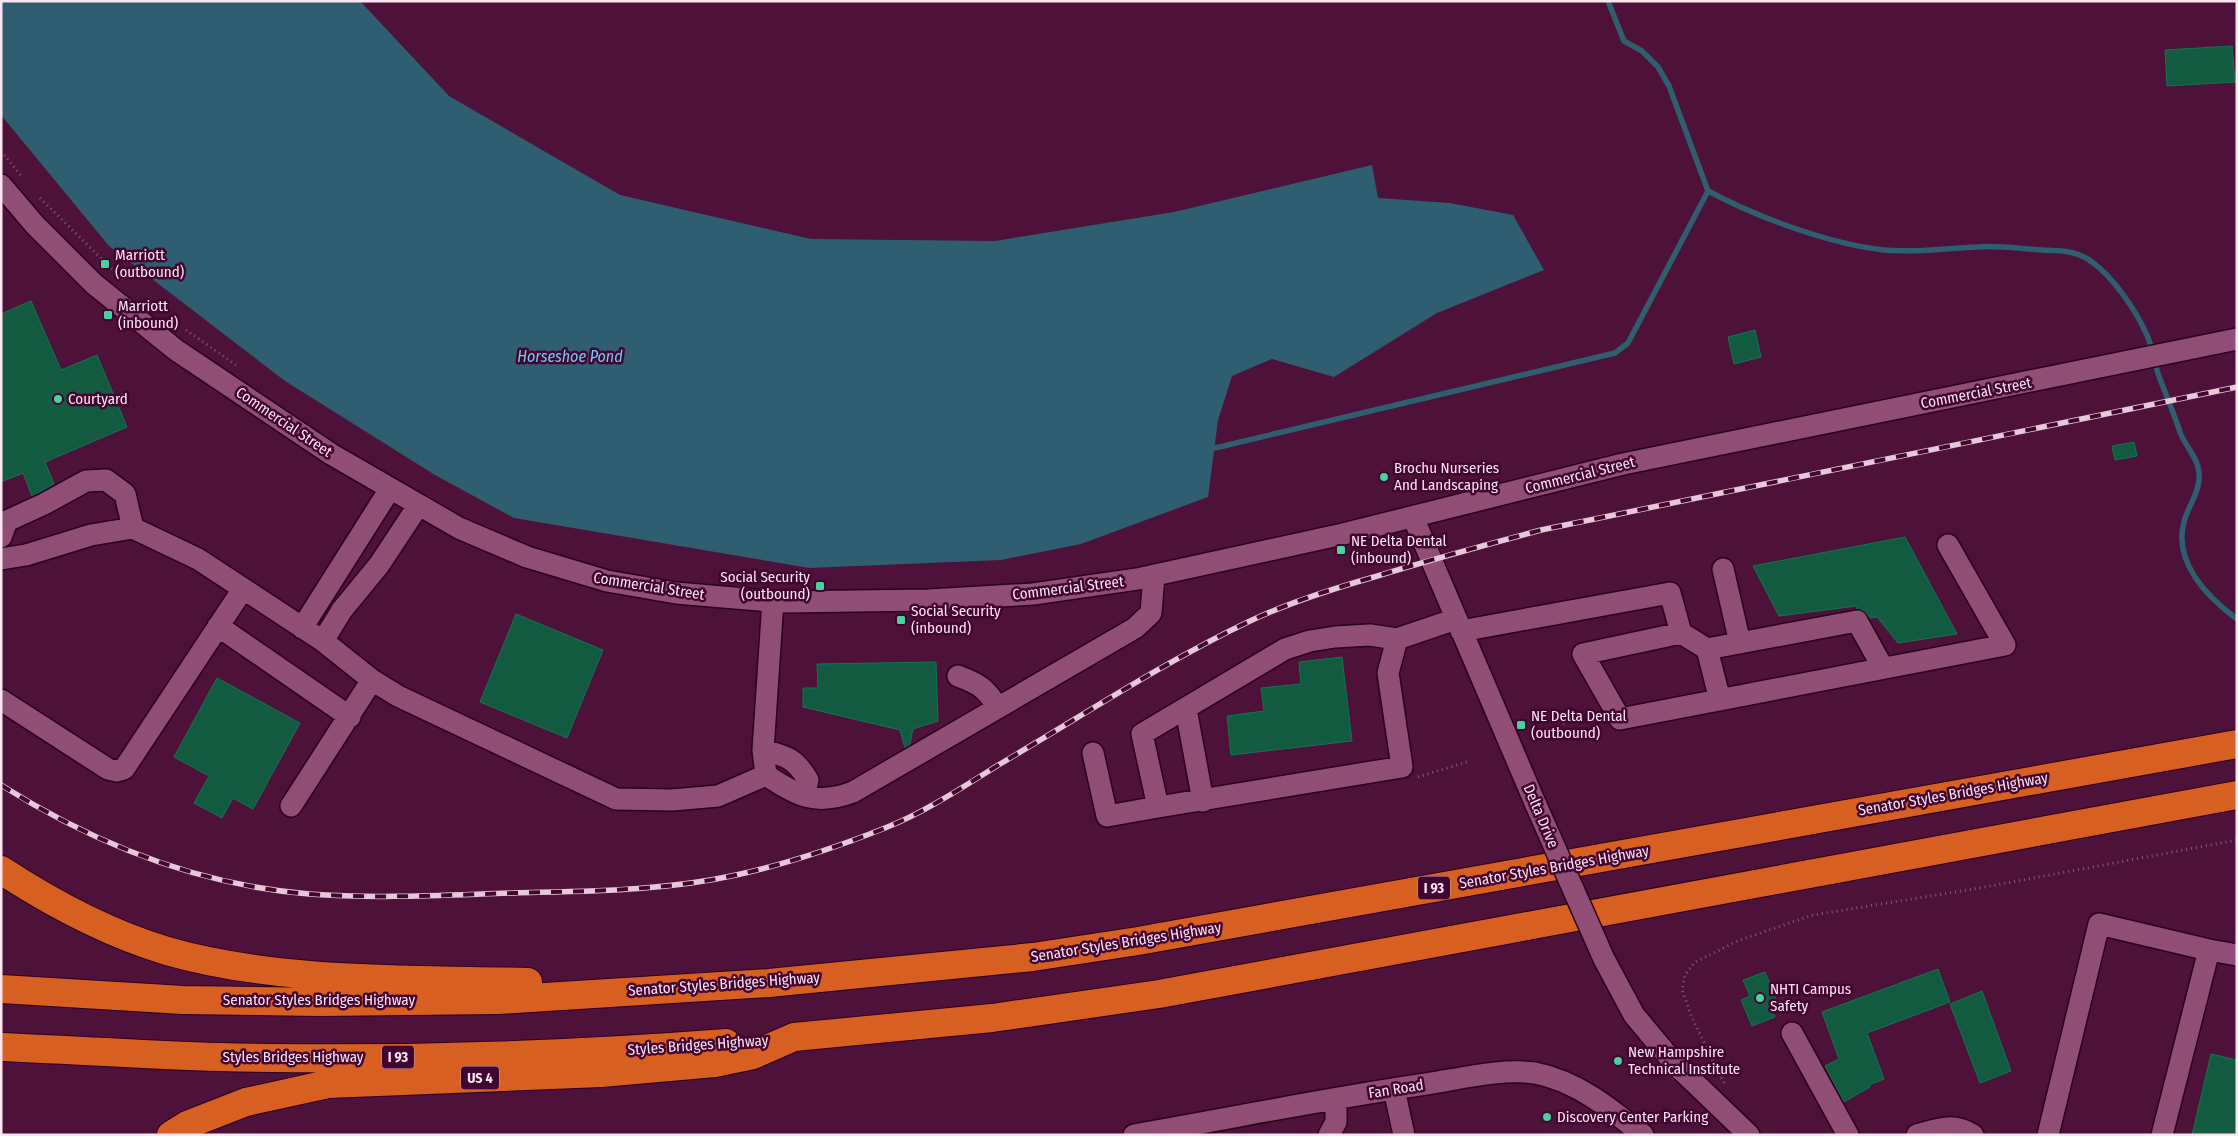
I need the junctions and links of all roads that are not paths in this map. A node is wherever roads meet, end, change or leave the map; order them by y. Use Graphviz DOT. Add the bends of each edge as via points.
graph roads {
  1 [pos="4,192"];
  2 [pos="2237,339"];
  3 [pos="390,489"];
  4 [pos="418,506"];
  5 [pos="1412,517"];
  6 [pos="133,528"];
  7 [pos="1,537"];
  8 [pos="1948,545"];
  9 [pos="1,559"];
  10 [pos="1723,570"];
  11 [pos="1154,575"];
  12 [pos="243,589"];
  13 [pos="773,601"];
  14 [pos="1459,625"];
  15 [pos="218,626"];
  16 [pos="302,628"];
  17 [pos="1681,633"];
  18 [pos="1397,638"];
  19 [pos="323,641"];
  20 [pos="1740,643"];
  21 [pos="1707,649"];
  22 [pos="1883,668"];
  23 [pos="958,676"];
  24 [pos="372,680"];
  25 [pos="1,700"];
  26 [pos="1720,700"];
  27 [pos="998,708"];
  28 [pos="1186,709"];
  29 [pos="350,717"];
  30 [pos="2237,744"];
  31 [pos="763,750"];
  32 [pos="1093,753"];
  33 [pos="766,775"];
  34 [pos="804,795"];
  35 [pos="2237,795"];
  36 [pos="1203,801"];
  37 [pos="291,806"];
  38 [pos="1158,808"];
  39 [pos="1,870"];
  40 [pos="2208,950"];
  41 [pos="2237,955"];
  42 [pos="1,989"];
  43 [pos="626,991"];
  44 [pos="1792,1033"];
  45 [pos="794,1038"];
  46 [pos="1,1047"];
  47 [pos="1394,1089"];
  48 [pos="1336,1099"];
  49 [pos="171,1135"];
  50 [pos="1134,1135"];
  51 [pos="1329,1135"];
  52 [pos="1404,1135"];
  53 [pos="1643,1135"];
  54 [pos="1749,1135"];
  55 [pos="1848,1135"];
  56 [pos="1917,1135"];
  57 [pos="1973,1135"];
  58 [pos="2048,1135"];
  59 [pos="2162,1135"];
  1 -- 3 [label="street, Commercial Street" via="94,284 127,312 331,454"];
  2 -- 5 [label="street, Commercial Street" via="1623,464"];
  3 -- 4 [label="street, Commercial Street"];
  3 -- 16 [label="street"];
  4 -- 13 [label="street, Commercial Street" via="497,546 583,575 676,593"];
  4 -- 19 [label="street"];
  5 -- 11 [label="street, Commercial Street"];
  5 -- 14 [label="street, Delta Drive"];
  6 -- 7 [label="street" via="124,494 106,480 86,481 7,521"];
  6 -- 9 [label="street" via="91,535 26,555"];
  6 -- 12 [label="street" via="194,557"];
  8 -- 22 [label="street" via="2005,645"];
  10 -- 20 [label="street"];
  11 -- 13 [label="street, Commercial Street" via="1033,594 929,600"];
  11 -- 27 [label="street" via="1151,613 1135,628"];
  12 -- 15 [label="street"];
  12 -- 16 [label="street"];
  13 -- 31 [label="street"];
  14 -- 17 [label="street" via="1670,593"];
  14 -- 18 [label="street"];
  14 -- 54 [label="street, Delta Drive, bridge" via="1604,959 1640,1022 1674,1063"];
  15 -- 25 [label="street" via="124,770 108,769"];
  15 -- 29 [label="street"];
  16 -- 19 [label="street"];
  17 -- 21 [label="street"];
  17 -- 26 [label="street" via="1583,654 1620,719"];
  18 -- 28 [label="street" via="1370,634 1335,637 1285,649"];
  18 -- 36 [label="street" via="1388,673 1402,767"];
  19 -- 24 [label="street"];
  20 -- 21 [label="street"];
  20 -- 22 [label="street" via="1857,621"];
  21 -- 26 [label="street"];
  22 -- 26 [label="street"];
  23 -- 27 [label="street" via="977,683 988,692"];
  24 -- 29 [label="street"];
  24 -- 33 [label="street" via="425,710 616,799 672,800 718,796"];
  27 -- 34 [label="street" via="852,792 819,800"];
  28 -- 36 [label="street"];
  28 -- 38 [label="street" via="1142,734"];
  29 -- 37 [label="street"];
  30 -- 43 [label="highway, Senator Styles Bridges Highway / I 93" via="1138,942 1033,957 769,983"];
  31 -- 33 [label="street"];
  31 -- 34 [label="street" via="788,757 799,765 808,780"];
  32 -- 38 [label="street" via="1107,816"];
  33 -- 34 [label="street" via="787,790"];
  35 -- 45 [label="highway, I 93" via="1158,994 992,1018"];
  36 -- 38 [label="street"];
  39 -- 43 [label="highway" via="34,892 127,938 208,961 291,972 396,979 559,982"];
  40 -- 41 [label="street"];
  40 -- 58 [label="street" via="2099,924"];
  40 -- 59 [label="street"];
  42 -- 43 [label="highway, Senator Styles Bridges Highway / I 93" via="183,1000 320,1002 498,1000"];
  44 -- 55 [label="street"];
  45 -- 46 [label="highway, Styles Bridges Highway / I 93" via="639,1050 428,1058 220,1057"];
  45 -- 49 [label="highway, US 4" via="753,1055 715,1063 601,1073 328,1084 246,1102 187,1125"];
  47 -- 48 [label="street, Fan Road"];
  47 -- 52 [label="street"];
  47 -- 53 [label="street, Fan Road" via="1481,1076 1534,1073 1563,1080 1597,1100"];
  48 -- 50 [label="street, Fan Road"];
  48 -- 51 [label="street" via="1336,1122"];
  56 -- 57 [label="street" via="1943,1128 1962,1128"];
}
